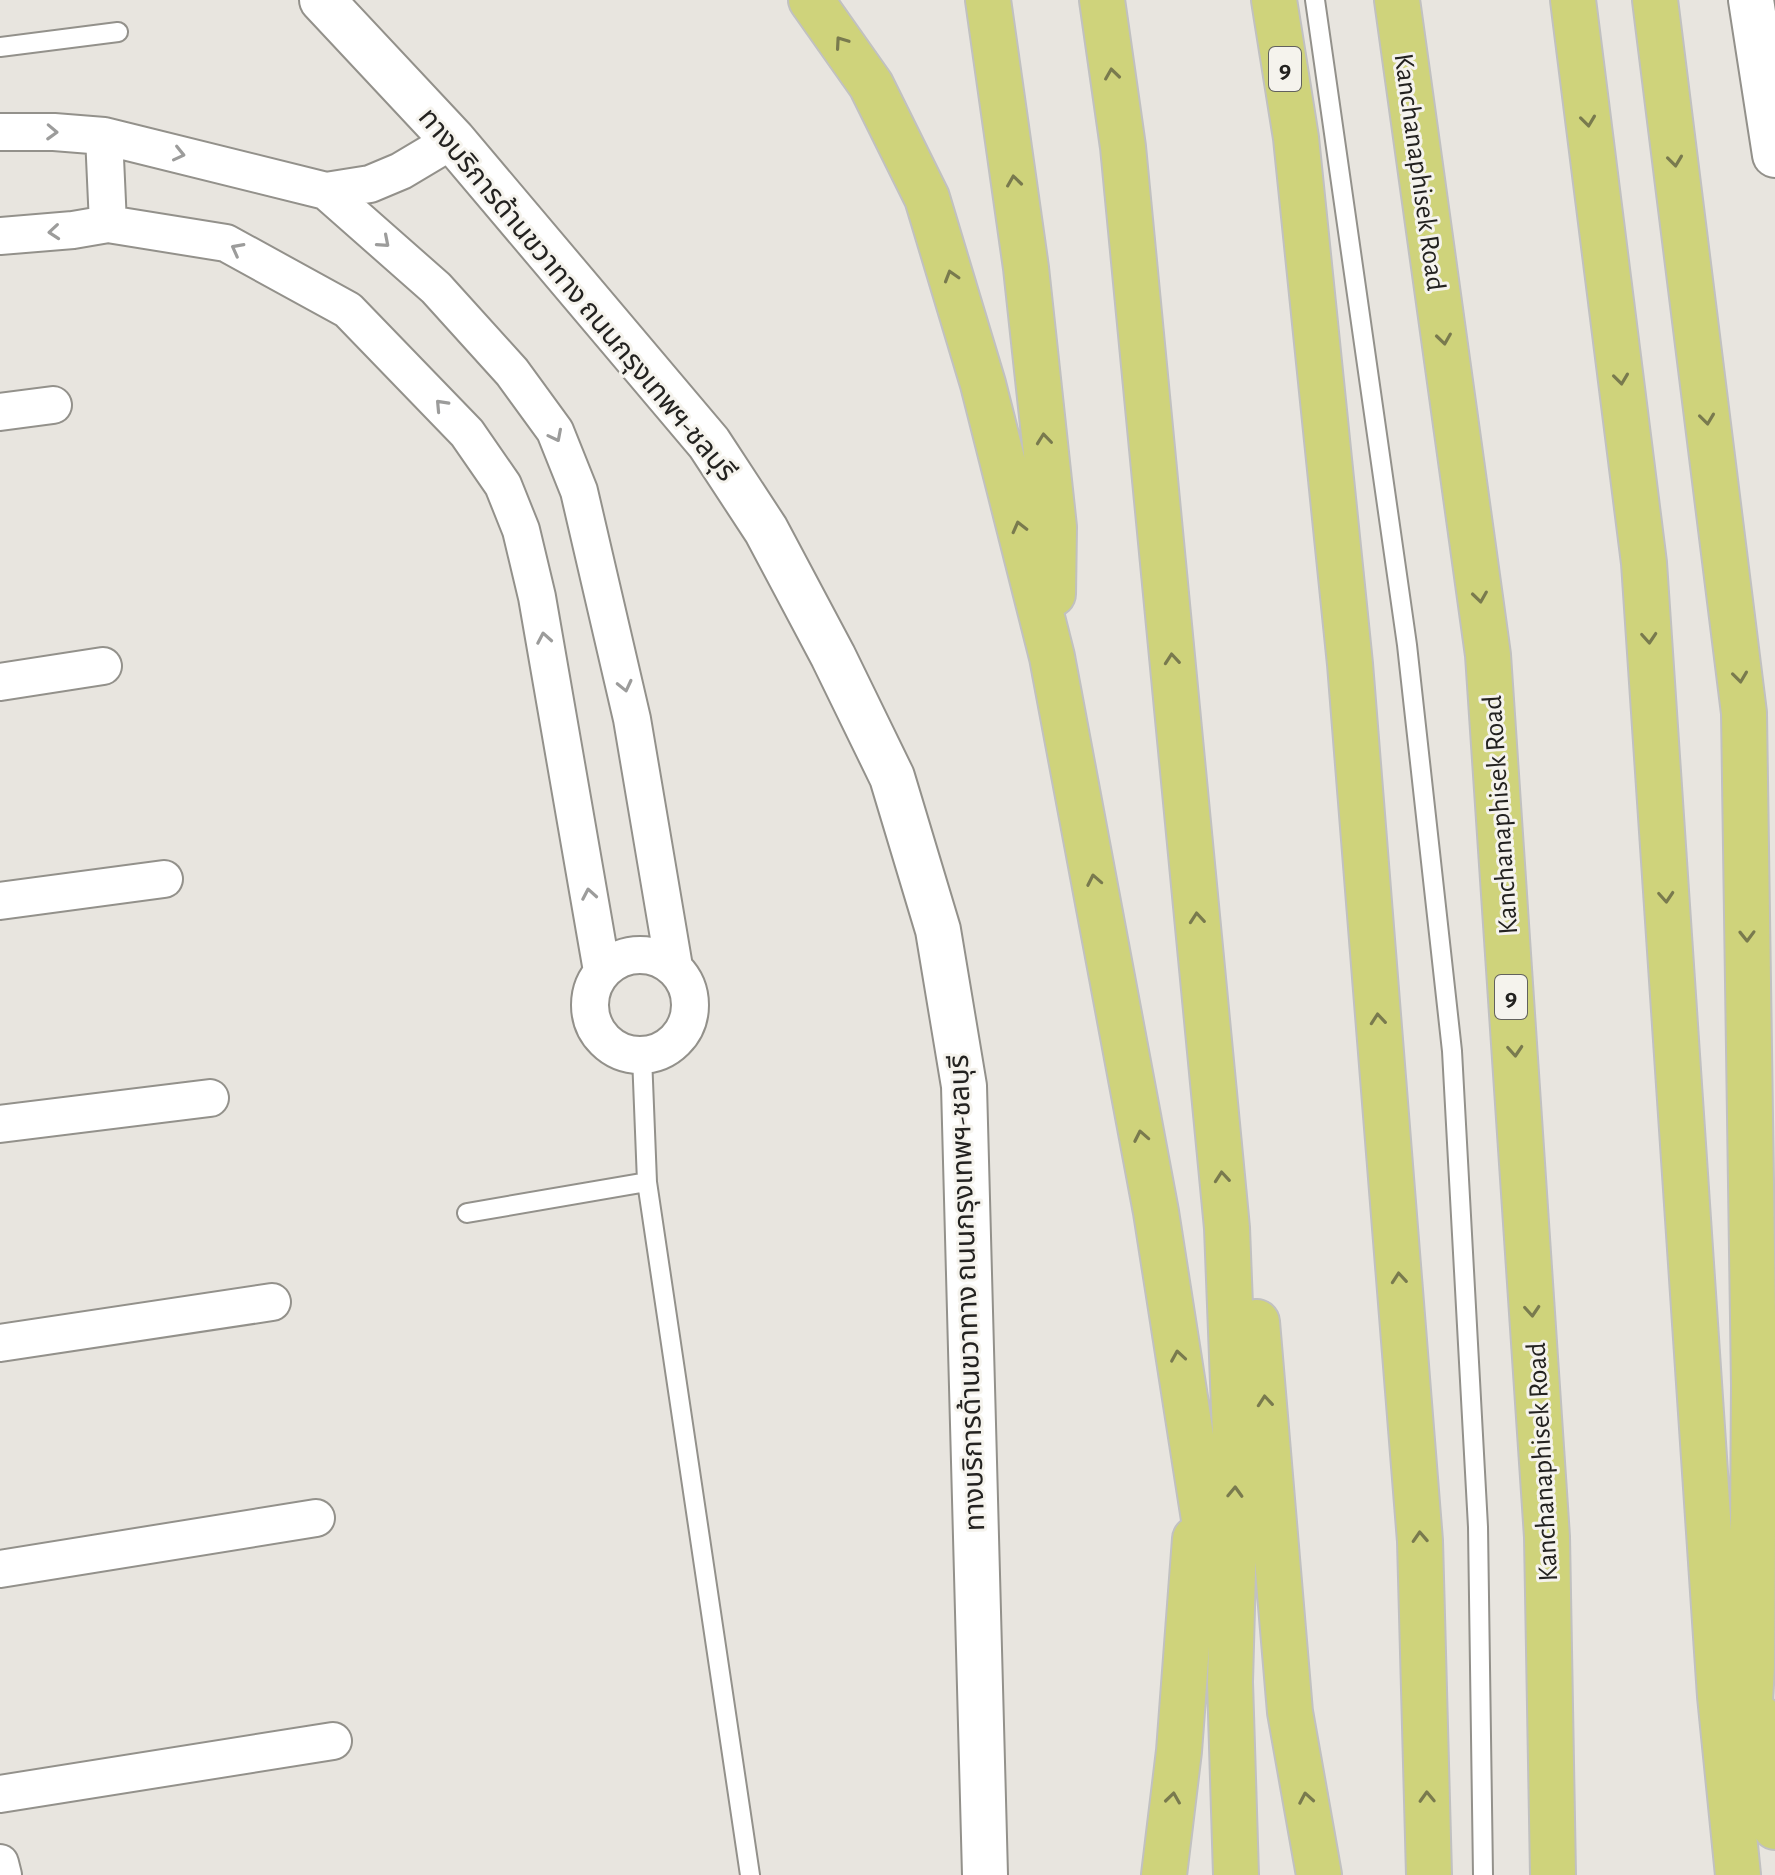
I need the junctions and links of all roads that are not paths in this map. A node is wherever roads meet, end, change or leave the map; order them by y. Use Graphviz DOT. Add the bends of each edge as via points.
graph roads {
  1 [pos="322,0"];
  2 [pos="811,0"];
  3 [pos="988,0"];
  4 [pos="1102,0"];
  5 [pos="1274,0"];
  6 [pos="1315,0"];
  7 [pos="1397,0"];
  8 [pos="1573,0"];
  9 [pos="1655,0"];
  10 [pos="1751,0"];
  11 [pos="118,32"];
  12 [pos="0,47"];
  13 [pos="0,132"];
  14 [pos="104,136"];
  15 [pos="453,140"];
  16 [pos="1775,155"];
  17 [pos="326,191"];
  18 [pos="108,224"];
  19 [pos="0,236"];
  20 [pos="53,405"];
  21 [pos="0,412"];
  22 [pos="1052,657"];
  23 [pos="103,666"];
  24 [pos="0,682"];
  25 [pos="164,879"];
  26 [pos="0,901"];
  27 [pos="674,967"];
  28 [pos="602,971"];
  29 [pos="642,1056"];
  30 [pos="210,1098"];
  31 [pos="0,1124"];
  32 [pos="647,1182"];
  33 [pos="467,1213"];
  34 [pos="1227,1228"];
  35 [pos="272,1302"];
  36 [pos="0,1343"];
  37 [pos="1198,1485"];
  38 [pos="316,1518"];
  39 [pos="0,1569"];
  40 [pos="1752,1667"];
  41 [pos="1230,1682"];
  42 [pos="333,1741"];
  43 [pos="0,1794"];
  44 [pos="1775,1827"];
  45 [pos="0,1863"];
  46 [pos="3,1875"];
  47 [pos="750,1875"];
  48 [pos="985,1875"];
  49 [pos="1164,1875"];
  50 [pos="1236,1875"];
  51 [pos="1319,1875"];
  52 [pos="1429,1875"];
  53 [pos="1483,1875"];
  54 [pos="1553,1875"];
  55 [pos="1739,1875"];
  1 -- 15 [label="main road, ทางบริการด้านขวาทาง ถนนกรุงเทพฯ-ชลบุรี"];
  22 -- 2 [label="highway, one-way" via="983,384 927,198 871,85"];
  22 -- 3 [label="highway, one-way" via="1054,527 1026,268"];
  34 -- 4 [label="highway, one-way" via="1123,147"];
  52 -- 5 [label="highway, 9, one-way" via="1420,1541 1350,664 1296,138"];
  6 -- 53 [label="lane" via="1407,645 1452,1051 1478,1527"];
  7 -- 54 [label="highway, Kanchanaphisek Road / 9, one-way" via="1488,655 1547,1537"];
  8 -- 55 [label="highway, one-way" via="1644,563 1720,1696"];
  9 -- 40 [label="highway, one-way" via="1744,713 1754,1385"];
  10 -- 16 [label="main road"];
  11 -- 12 [label="lane"];
  13 -- 14 [label="street, one-way"];
  14 -- 17 [label="street, one-way"];
  14 -- 18 [label="street"];
  15 -- 17 [label="street" via="370,184"];
  15 -- 48 [label="main road, ทางบริการด้านขวาทาง ถนนกรุงเทพฯ-ชลบุรี" via="709,443 766,530 892,777 938,930 964,1086"];
  17 -- 27 [label="street, one-way" via="436,288 512,372 555,431 579,491 629,703"];
  18 -- 19 [label="street, one-way"];
  28 -- 18 [label="street, one-way" via="537,597 521,530 503,485 467,433 348,310 226,243"];
  20 -- 21 [label="street"];
  37 -- 22 [label="highway, one-way" via="1156,1212"];
  23 -- 24 [label="street"];
  25 -- 26 [label="street"];
  27 -- 28 [label="street" via="657,957 637,955 618,959"];
  27 -- 29 [label="street" via="691,1003 688,1022 678,1040 662,1052"];
  28 -- 29 [label="street" via="591,988 593,1027 605,1043"];
  29 -- 32 [label="lane"];
  30 -- 31 [label="street"];
  32 -- 33 [label="lane"];
  32 -- 47 [label="lane"];
  41 -- 34 [label="highway, one-way" via="1236,1460"];
  51 -- 34 [label="highway, one-way" via="1290,1712 1260,1338"];
  35 -- 36 [label="street"];
  37 -- 41 [label="highway"];
  49 -- 37 [label="highway, one-way" via="1179,1751"];
  38 -- 39 [label="street"];
  40 -- 44 [label="highway"];
  40 -- 55 [label="highway"];
  41 -- 50 [label="highway"];
  42 -- 43 [label="street"];
  45 -- 46 [label="street"];
}
